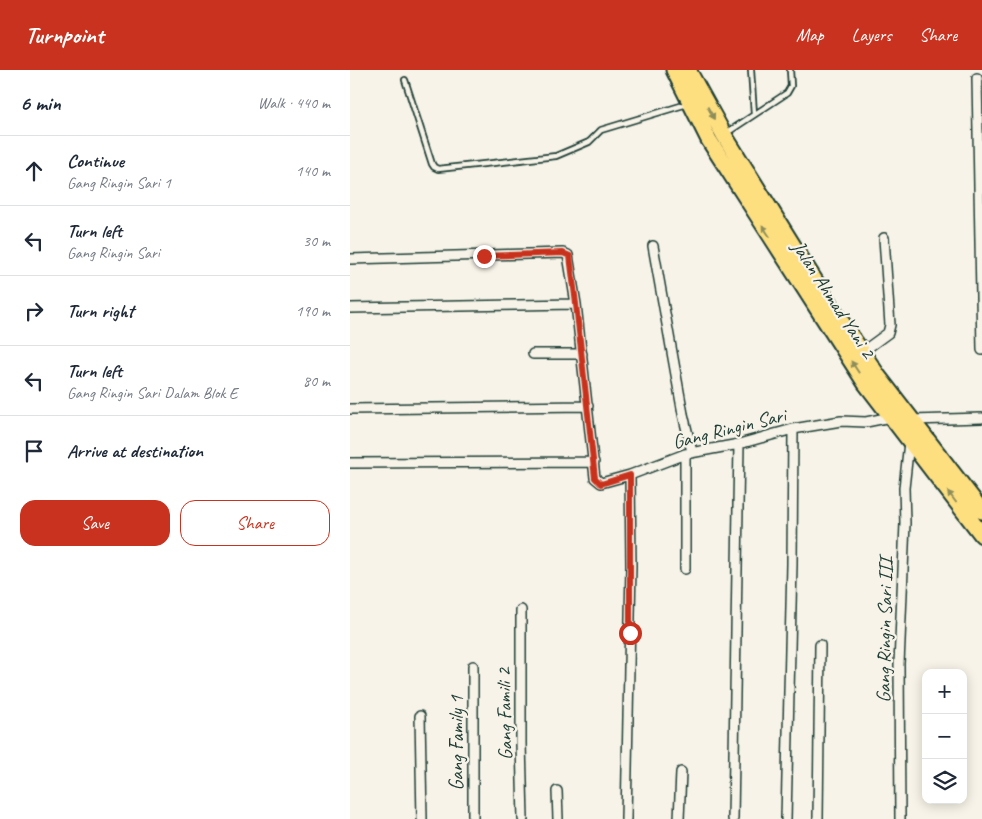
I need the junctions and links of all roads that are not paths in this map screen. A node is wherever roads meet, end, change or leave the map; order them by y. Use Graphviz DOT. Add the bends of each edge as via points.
graph roads {
  1 [pos="674,70"];
  2 [pos="688,70"];
  3 [pos="751,70"];
  4 [pos="790,70"];
  5 [pos="977,78"];
  6 [pos="405,80"];
  7 [pos="691,103"];
  8 [pos="754,114"];
  9 [pos="724,135"];
  10 [pos="884,238"];
  11 [pos="654,246"];
  12 [pos="350,259"];
  13 [pos="576,304"];
  14 [pos="350,308"];
  15 [pos="982,350"];
  16 [pos="862,352"];
  17 [pos="533,354"];
  18 [pos="582,354"];
  19 [pos="588,406"];
  20 [pos="350,409"];
  21 [pos="891,417"];
  22 [pos="982,418"];
  23 [pos="912,420"];
  24 [pos="793,432"];
  25 [pos="909,442"];
  26 [pos="739,444"];
  27 [pos="687,456"];
  28 [pos="594,462"];
  29 [pos="350,463"];
  30 [pos="630,475"];
  31 [pos="982,511"];
  32 [pos="982,536"];
  33 [pos="685,569"];
  34 [pos="521,610"];
  35 [pos="820,646"];
  36 [pos="473,666"];
  37 [pos="420,716"];
  38 [pos="680,772"];
  39 [pos="556,791"];
  40 [pos="422,819"];
  41 [pos="473,819"];
  42 [pos="523,819"];
  43 [pos="558,819"];
  44 [pos="626,819"];
  45 [pos="679,819"];
  46 [pos="733,819"];
  47 [pos="786,819"];
  48 [pos="818,819"];
  49 [pos="900,819"];
  1 -- 7 [label="highway, Jalan Ahmad Yani 2"];
  2 -- 9 [label="highway, Jalan Ahmad Yani 2, one-way"];
  3 -- 8 [label="lane"];
  4 -- 8 [label="lane" via="791,86 787,93"];
  5 -- 15 [label="street"];
  6 -- 7 [label="lane" via="432,164 438,169 556,156 589,142 601,130"];
  21 -- 7 [label="highway, Jalan Ahmad Yani 2, one-way" via="765,229 709,140"];
  8 -- 9 [label="lane"];
  9 -- 16 [label="highway, Jalan Ahmad Yani 2"];
  10 -- 16 [label="street" via="890,325 888,333"];
  11 -- 27 [label="street" via="683,414"];
  12 -- 13 [label="street" via="563,253 570,256"];
  13 -- 14 [label="street"];
  13 -- 18 [label="street"];
  16 -- 23 [label="highway, Jalan Ahmad Yani 2"];
  17 -- 18 [label="street"];
  18 -- 19 [label="street"];
  19 -- 20 [label="street"];
  19 -- 28 [label="street"];
  21 -- 24 [label="street, Gang Ringin Sari" via="866,422 841,421"];
  21 -- 25 [label="highway, Jalan Ahmad Yani 2"];
  22 -- 23 [label="street"];
  23 -- 31 [label="highway, Jalan Ahmad Yani 2"];
  24 -- 26 [label="street, Gang Ringin Sari"];
  24 -- 47 [label="street"];
  32 -- 25 [label="highway, Jalan Ahmad Yani 2, one-way"];
  25 -- 49 [label="street, Gang Ringin Sari III" via="904,488 899,664"];
  26 -- 27 [label="street, Gang Ringin Sari"];
  26 -- 46 [label="street"];
  27 -- 30 [label="street, Gang Ringin Sari"];
  27 -- 33 [label="street"];
  28 -- 29 [label="street"];
  28 -- 30 [label="street, Gang Ringin Sari" via="595,478 599,483"];
  30 -- 44 [label="street"];
  34 -- 42 [label="street, Gang Famili 2"];
  35 -- 48 [label="street"];
  36 -- 41 [label="street, Gang Family 1"];
  37 -- 40 [label="street"];
  38 -- 45 [label="street"];
  39 -- 43 [label="street"];
}
